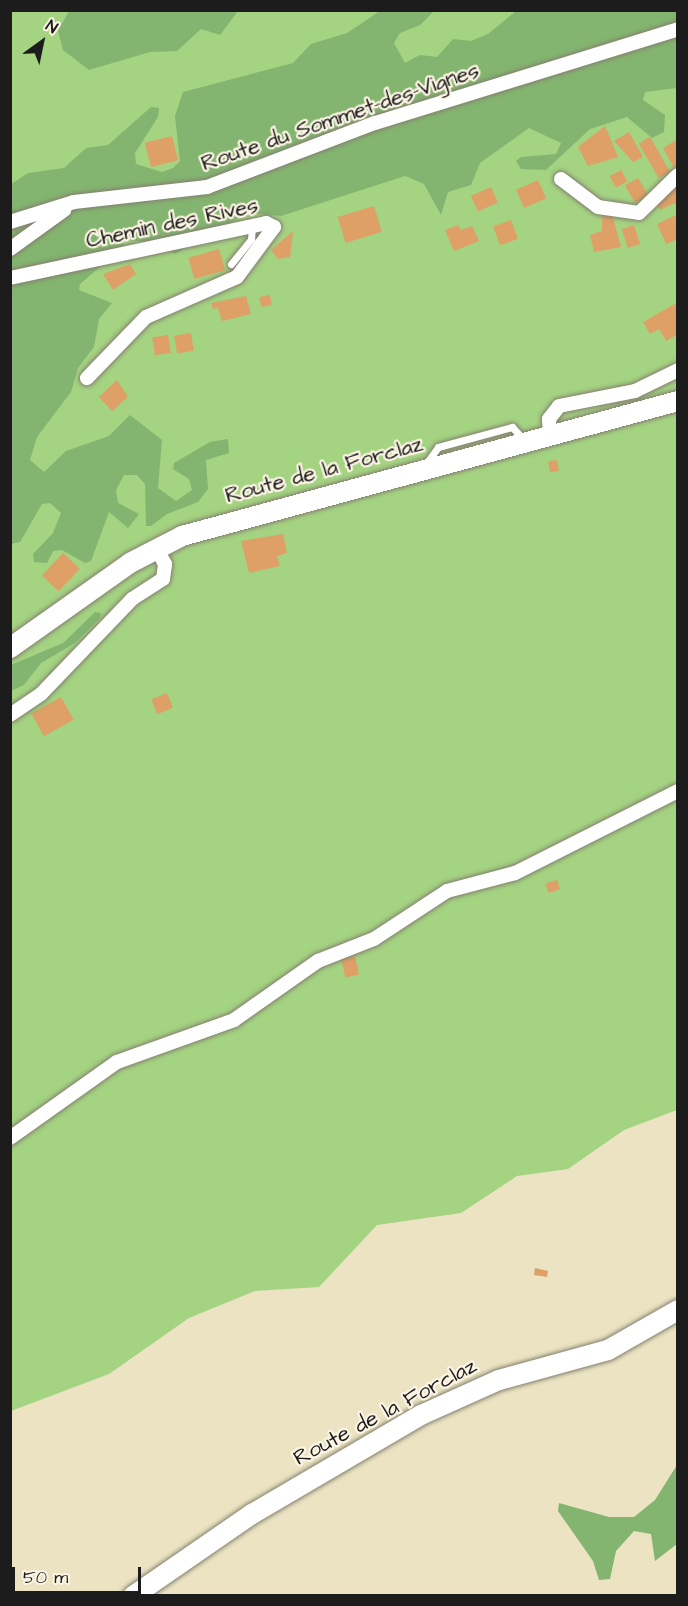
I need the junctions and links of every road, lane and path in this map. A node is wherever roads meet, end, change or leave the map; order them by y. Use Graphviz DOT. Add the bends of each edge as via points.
graph roads {
  1 [pos="678,29"];
  2 [pos="678,175"];
  3 [pos="561,179"];
  4 [pos="74,202"];
  5 [pos="10,222"];
  6 [pos="252,228"];
  7 [pos="10,249"];
  8 [pos="231,264"];
  9 [pos="10,278"];
  10 [pos="678,370"];
  11 [pos="87,378"];
  12 [pos="678,401"];
  13 [pos="549,435"];
  14 [pos="156,548"];
  15 [pos="10,648"];
  16 [pos="10,715"];
  17 [pos="678,791"];
  18 [pos="10,1138"];
  19 [pos="678,1310"];
  20 [pos="134,1596"];
  1 -- 4 [label="street, Route du Sommet-des-Vignes" via="375,123 207,187"];
  2 -- 3 [label="street" via="639,213 598,207"];
  4 -- 5 [label="street, Route du Sommet-des-Vignes"];
  4 -- 7 [label="street, Chemin des Rives"];
  6 -- 8 [label="lane" via="251,239"];
  6 -- 9 [label="street, Chemin des Rives"];
  6 -- 11 [label="street, Chemin des Rives" via="268,222 274,230 237,277 146,317"];
  10 -- 13 [label="street" via="635,391 559,406 549,419"];
  12 -- 13 [label="main road, Route de la Forclaz"];
  13 -- 14 [label="main road, Route de la Forclaz" via="244,516"];
  14 -- 15 [label="main road, Route de la Forclaz"];
  14 -- 16 [label="street" via="165,564 163,579 132,599 41,694"];
  17 -- 18 [label="street" via="515,873 441,894 374,939 318,961 234,1020 117,1062"];
  19 -- 20 [label="main road, Route de la Forclaz" via="608,1350 499,1380 432,1409 252,1514"];
}
